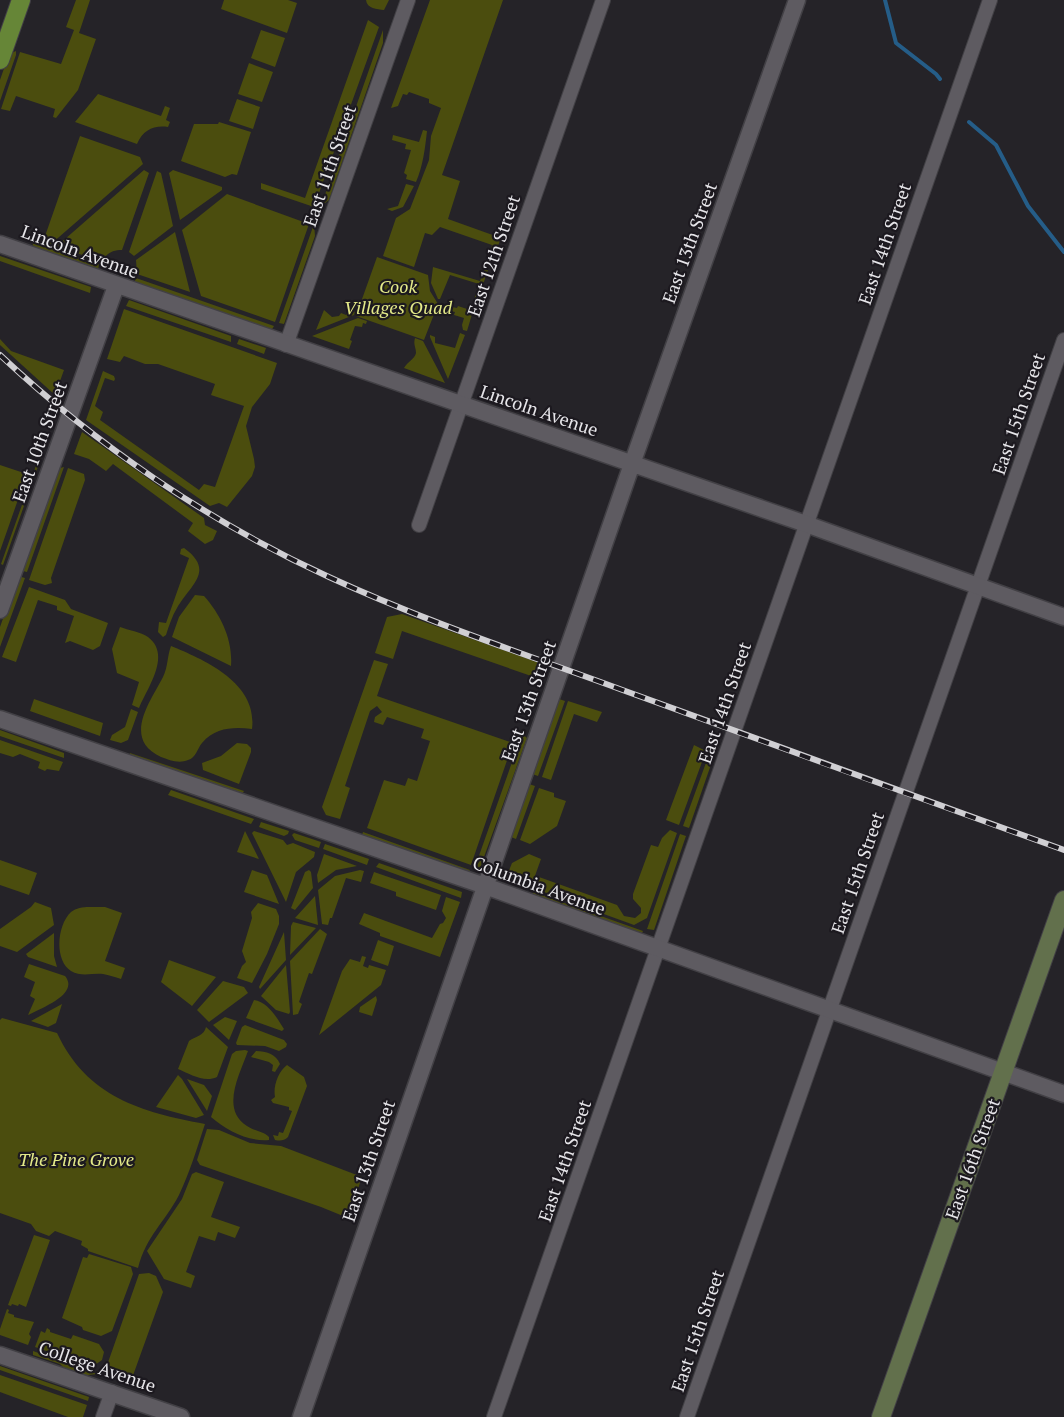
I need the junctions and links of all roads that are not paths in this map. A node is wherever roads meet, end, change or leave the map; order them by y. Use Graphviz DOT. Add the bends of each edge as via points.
graph roads {
  1 [pos="21,0"];
  2 [pos="408,0"];
  3 [pos="603,0"];
  4 [pos="797,0"];
  5 [pos="990,0"];
  6 [pos="0,60"];
  7 [pos="0,244"];
  8 [pos="116,286"];
  9 [pos="1064,340"];
  10 [pos="286,345"];
  11 [pos="462,404"];
  12 [pos="632,464"];
  13 [pos="806,524"];
  14 [pos="419,525"];
  15 [pos="978,586"];
  16 [pos="0,610"];
  17 [pos="1064,616"];
  18 [pos="0,719"];
  19 [pos="485,886"];
  20 [pos="1064,900"];
  21 [pos="658,949"];
  22 [pos="829,1010"];
  23 [pos="1004,1072"];
  24 [pos="1064,1094"];
  25 [pos="0,1354"];
  26 [pos="112,1392"];
  27 [pos="104,1417"];
  28 [pos="181,1417"];
  29 [pos="302,1417"];
  30 [pos="494,1417"];
  31 [pos="687,1417"];
  32 [pos="881,1417"];
  1 -- 6 [label="main road"];
  2 -- 10 [label="street, East 11th Street"];
  3 -- 11 [label="street, East 12th Street"];
  4 -- 12 [label="street, East 13th Street"];
  5 -- 13 [label="street, East 14th Street"];
  7 -- 8 [label="street, Lincoln Avenue"];
  8 -- 10 [label="street, Lincoln Avenue"];
  8 -- 16 [label="street, East 10th Street"];
  9 -- 15 [label="street, East 15th Street"];
  10 -- 11 [label="street, Lincoln Avenue"];
  11 -- 12 [label="street, Lincoln Avenue"];
  11 -- 14 [label="street, East 12th Street"];
  12 -- 13 [label="street, Lincoln Avenue"];
  12 -- 19 [label="street, East 13th Street"];
  13 -- 15 [label="street, Lincoln Avenue"];
  13 -- 21 [label="street, East 14th Street"];
  15 -- 17 [label="street, Lincoln Avenue"];
  15 -- 22 [label="street, East 15th Street"];
  18 -- 19 [label="street, Columbia Avenue"];
  19 -- 21 [label="street, Columbia Avenue"];
  19 -- 29 [label="street, East 13th Street"];
  20 -- 23 [label="main road, East 16th Street"];
  21 -- 22 [label="street, Columbia Avenue"];
  21 -- 30 [label="street, East 14th Street"];
  22 -- 23 [label="street, Columbia Avenue"];
  22 -- 31 [label="street, East 15th Street"];
  23 -- 24 [label="street, Columbia Avenue"];
  23 -- 32 [label="main road, East 16th Street"];
  25 -- 26 [label="street, College Avenue"];
  26 -- 27 [label="street"];
  26 -- 28 [label="street, College Avenue"];
}
